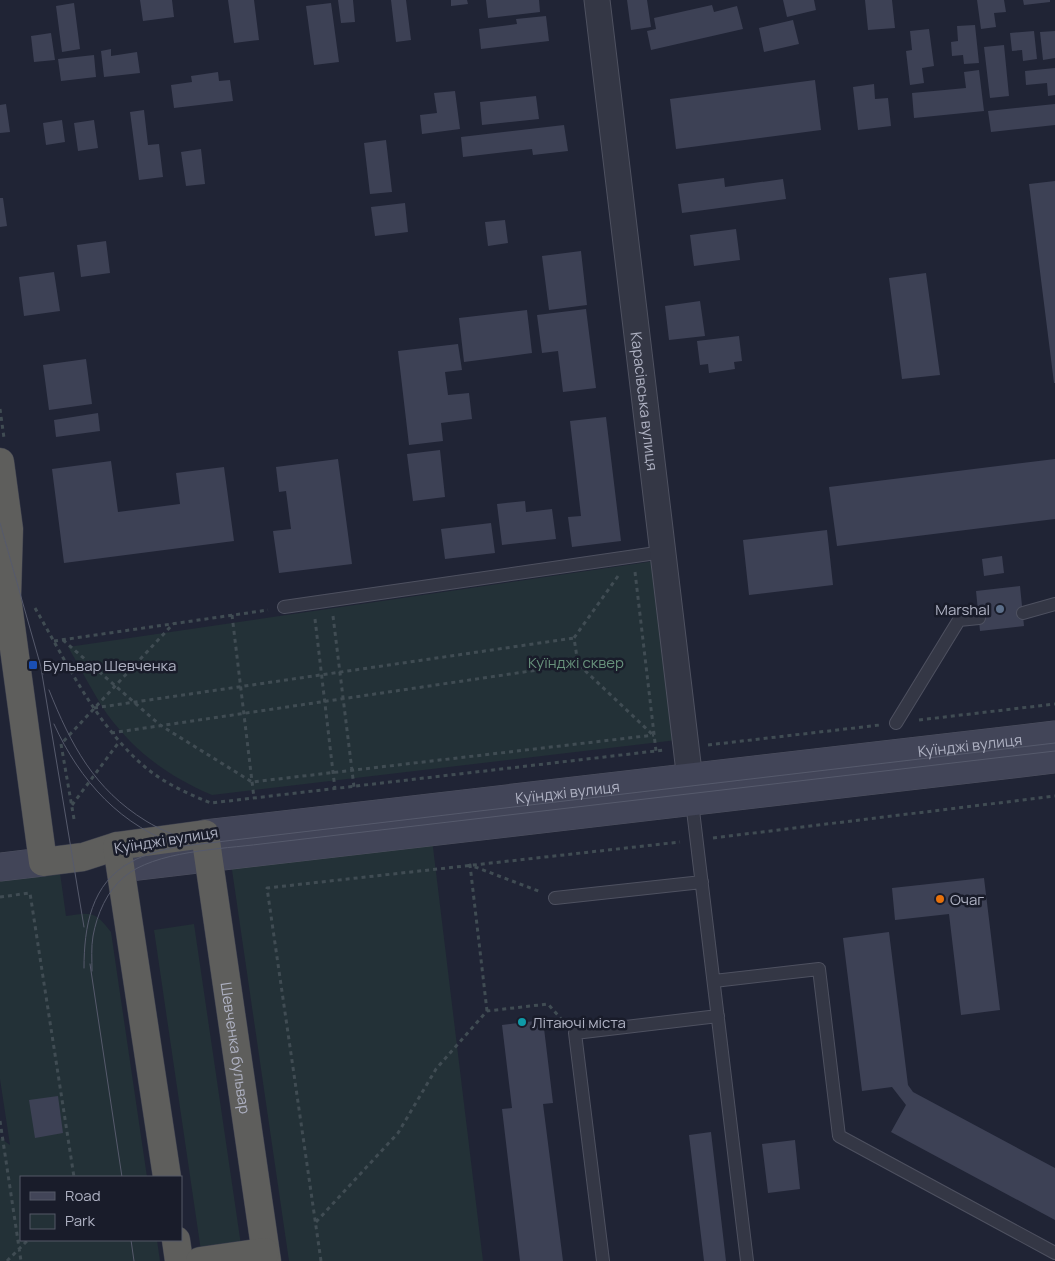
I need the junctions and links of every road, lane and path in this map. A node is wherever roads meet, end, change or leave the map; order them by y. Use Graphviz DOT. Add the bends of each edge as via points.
graph roads {
  1 [pos="597,0"];
  2 [pos="0,409"];
  3 [pos="2,453"];
  4 [pos="663,552"];
  5 [pos="633,556"];
  6 [pos="3,588"];
  7 [pos="331,600"];
  8 [pos="313,603"];
  9 [pos="1055,604"];
  10 [pos="33,605"];
  11 [pos="284,607"];
  12 [pos="1023,613"];
  13 [pos="232,615"];
  14 [pos="979,618"];
  15 [pos="173,624"];
  16 [pos="574,638"];
  17 [pos="63,640"];
  18 [pos="54,641"];
  19 [pos="578,664"];
  20 [pos="340,672"];
  21 [pos="321,675"];
  22 [pos="115,686"];
  23 [pos="240,687"];
  24 [pos="343,699"];
  25 [pos="324,701"];
  26 [pos="134,702"];
  27 [pos="1055,704"];
  28 [pos="94,708"];
  29 [pos="244,713"];
  30 [pos="896,723"];
  31 [pos="160,725"];
  32 [pos="111,733"];
  33 [pos="654,735"];
  34 [pos="1055,735"];
  35 [pos="119,742"];
  36 [pos="686,747"];
  37 [pos="656,751"];
  38 [pos="1055,760"];
  39 [pos="352,771"];
  40 [pos="333,773"];
  41 [pos="252,782"];
  42 [pos="354,786"];
  43 [pos="335,789"];
  44 [pos="691,790"];
  45 [pos="1055,796"];
  46 [pos="254,798"];
  47 [pos="71,805"];
  48 [pos="74,819"];
  49 [pos="697,840"];
  50 [pos="206,846"];
  51 [pos="119,857"];
  52 [pos="43,862"];
  53 [pos="470,866"];
  54 [pos="0,867"];
  55 [pos="702,882"];
  56 [pos="0,897"];
  57 [pos="555,898"];
  58 [pos="714,981"];
  59 [pos="487,1011"];
  60 [pos="718,1016"];
  61 [pos="575,1033"];
  62 [pos="0,1121"];
  63 [pos="74,1176"];
  64 [pos="167,1176"];
  65 [pos="316,1222"];
  66 [pos="27,1241"];
  67 [pos="176,1241"];
  68 [pos="19,1248"];
  69 [pos="1055,1253"];
  70 [pos="266,1256"];
  71 [pos="6,1261"];
  72 [pos="21,1261"];
  73 [pos="179,1261"];
  74 [pos="200,1261"];
  75 [pos="321,1261"];
  76 [pos="603,1261"];
  77 [pos="747,1261"];
  1 -- 4 [label="street, Карасівська вулиця"];
  2 -- 3 [label="path"];
  3 -- 6 [label="highway" via="9,529"];
  4 -- 5 [label="lane"];
  4 -- 36 [label="street, Карасівська вулиця"];
  5 -- 7 [label="lane"];
  5 -- 16 [label="path"];
  5 -- 33 [label="path"];
  6 -- 52 [label="highway"];
  7 -- 8 [label="lane"];
  7 -- 20 [label="path"];
  8 -- 11 [label="lane"];
  8 -- 21 [label="path"];
  9 -- 12 [label="lane"];
  10 -- 18 [label="path"];
  11 -- 13 [label="path"];
  13 -- 15 [label="path"];
  13 -- 23 [label="path"];
  14 -- 30 [label="lane" via="959,620"];
  15 -- 17 [label="path"];
  15 -- 22 [label="path"];
  16 -- 19 [label="path"];
  16 -- 20 [label="path"];
  17 -- 18 [label="path"];
  17 -- 22 [label="path"];
  18 -- 28 [label="path"];
  19 -- 24 [label="path"];
  19 -- 33 [label="path"];
  20 -- 21 [label="path"];
  20 -- 24 [label="path"];
  21 -- 23 [label="path"];
  21 -- 25 [label="path"];
  22 -- 26 [label="path"];
  22 -- 28 [label="path"];
  23 -- 26 [label="path"];
  23 -- 29 [label="path"];
  24 -- 25 [label="path"];
  24 -- 39 [label="path"];
  25 -- 29 [label="path"];
  25 -- 40 [label="path"];
  26 -- 28 [label="path"];
  26 -- 31 [label="path"];
  27 -- 30 [label="path"];
  28 -- 32 [label="path"];
  28 -- 47 [label="path" via="61,744"];
  29 -- 31 [label="path"];
  29 -- 41 [label="path"];
  30 -- 36 [label="path"];
  31 -- 32 [label="path"];
  31 -- 41 [label="path"];
  32 -- 35 [label="path"];
  33 -- 37 [label="path"];
  33 -- 39 [label="path"];
  34 -- 44 [label="main road, Куїнджі вулиця"];
  35 -- 46 [label="path" via="146,768 188,794 211,803"];
  35 -- 47 [label="path"];
  36 -- 37 [label="path"];
  36 -- 44 [label="street, Карасівська вулиця"];
  37 -- 42 [label="path"];
  38 -- 44 [label="main road, Куїнджі вулиця"];
  39 -- 40 [label="path"];
  39 -- 42 [label="path"];
  40 -- 41 [label="path"];
  40 -- 43 [label="path"];
  41 -- 46 [label="path"];
  42 -- 43 [label="path"];
  43 -- 46 [label="path"];
  44 -- 49 [label="lane"];
  44 -- 50 [label="main road, Куїнджі вулиця"];
  45 -- 49 [label="path"];
  47 -- 48 [label="path"];
  49 -- 53 [label="path"];
  49 -- 55 [label="lane"];
  50 -- 51 [label="highway, Куїнджі вулиця"];
  50 -- 70 [label="highway, Шевченка бульвар"];
  51 -- 52 [label="highway, Куїнджі вулиця"];
  51 -- 64 [label="highway"];
  52 -- 54 [label="main road, Куїнджі вулиця"];
  53 -- 57 [label="path"];
  53 -- 59 [label="path"];
  53 -- 65 [label="path" via="267,888"];
  55 -- 57 [label="lane"];
  55 -- 58 [label="lane"];
  56 -- 63 [label="path" via="30,893"];
  58 -- 60 [label="lane"];
  58 -- 69 [label="lane" via="819,969 839,1136"];
  59 -- 61 [label="path" via="548,1004"];
  59 -- 65 [label="path" via="436,1068 398,1133"];
  60 -- 61 [label="lane"];
  60 -- 77 [label="lane"];
  61 -- 76 [label="lane"];
  62 -- 68 [label="path"];
  65 -- 75 [label="path"];
  66 -- 68 [label="path"];
  67 -- 73 [label="highway"];
  68 -- 71 [label="path"];
  68 -- 72 [label="path"];
  70 -- 74 [label="highway"];
}
